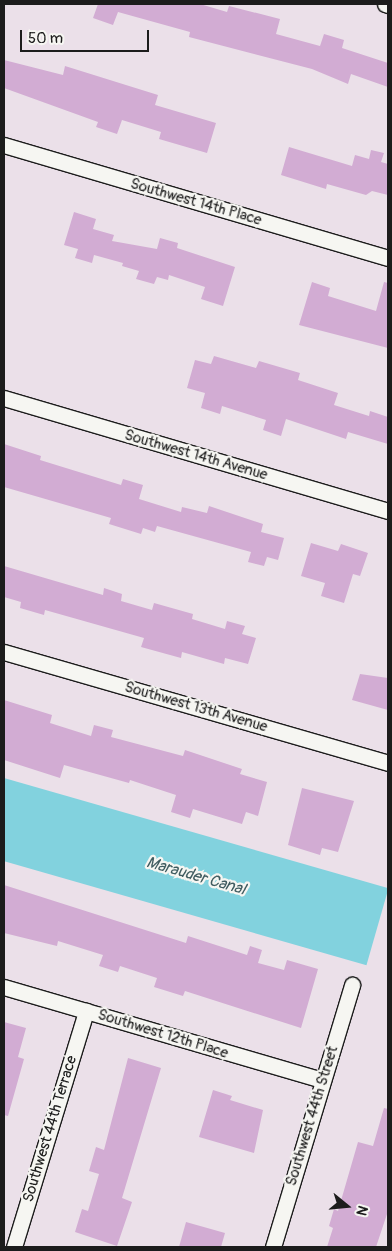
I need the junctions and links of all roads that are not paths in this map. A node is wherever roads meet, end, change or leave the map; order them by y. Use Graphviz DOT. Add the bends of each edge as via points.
graph roads {
  1 [pos="4,145"];
  2 [pos="388,258"];
  3 [pos="4,398"];
  4 [pos="388,511"];
  5 [pos="4,652"];
  6 [pos="388,763"];
  7 [pos="352,985"];
  8 [pos="4,987"];
  9 [pos="86,1011"];
  10 [pos="322,1080"];
  11 [pos="14,1247"];
  12 [pos="273,1247"];
  1 -- 2 [label="street, Southwest 14th Place"];
  3 -- 4 [label="street, Southwest 14th Avenue"];
  5 -- 6 [label="street, Southwest 13th Avenue"];
  7 -- 10 [label="street, Southwest 44th Street"];
  8 -- 9 [label="street, Southwest 12th Place"];
  9 -- 10 [label="street, Southwest 12th Place"];
  9 -- 11 [label="street, Southwest 44th Terrace"];
  10 -- 12 [label="street, Southwest 44th Street"];
}
